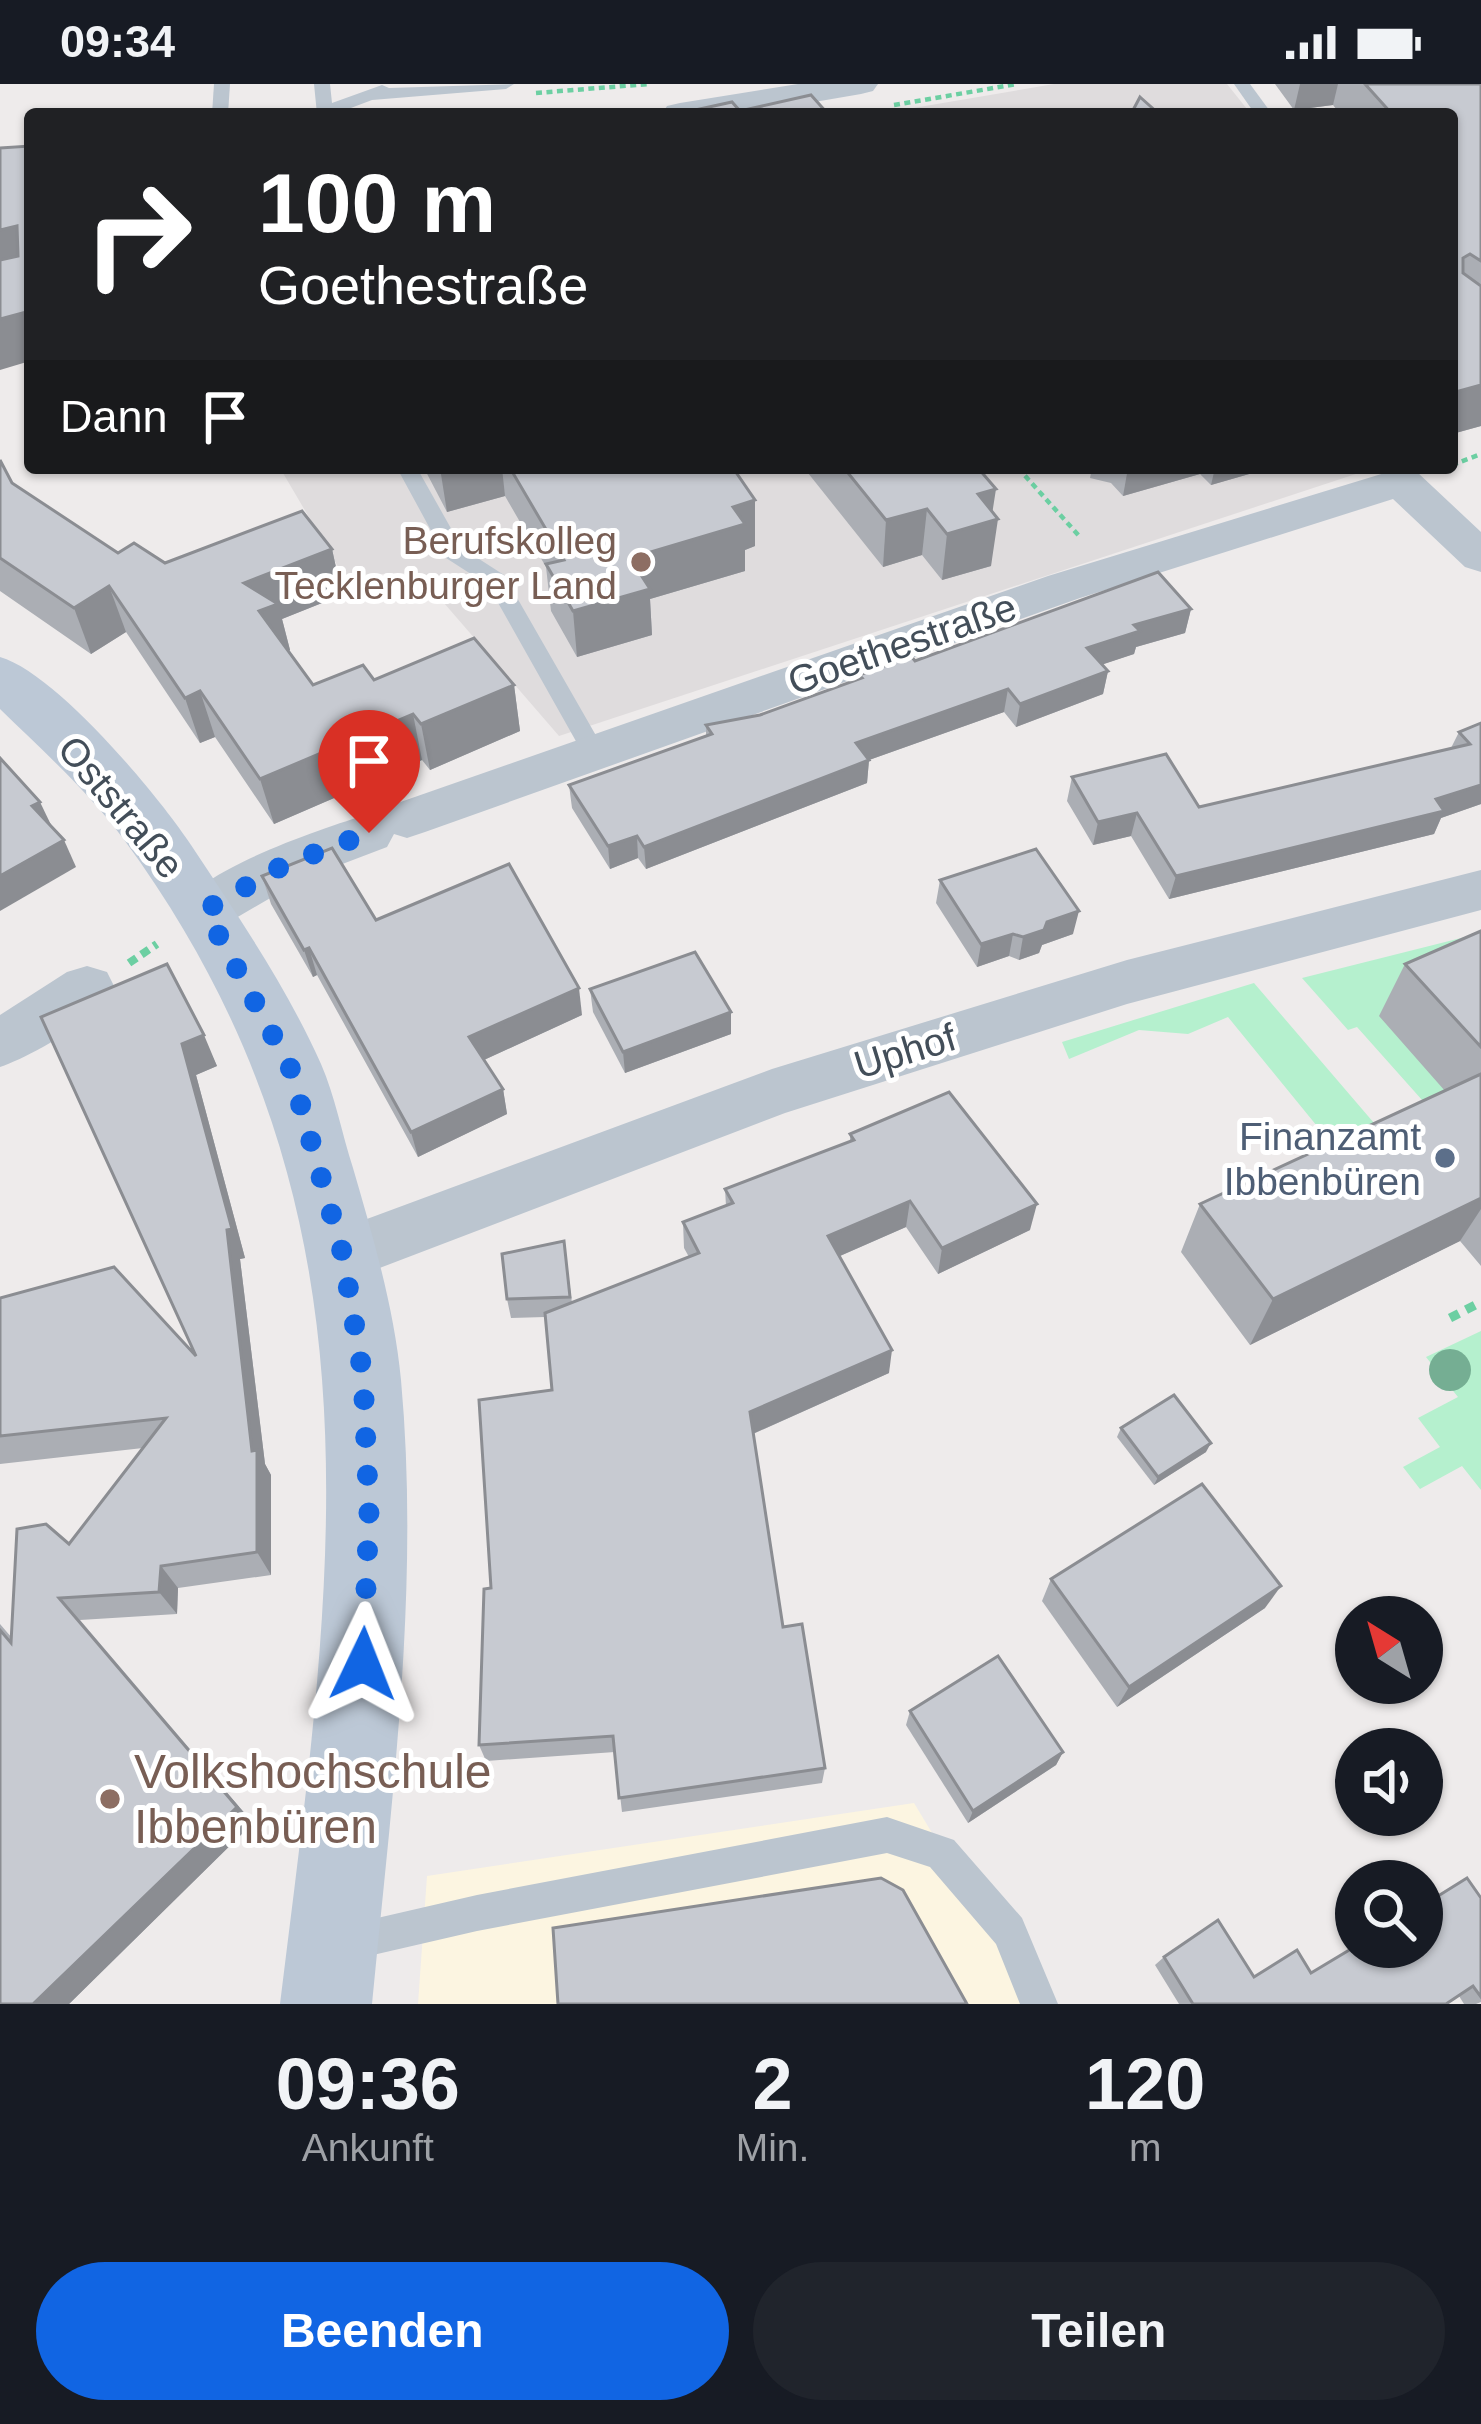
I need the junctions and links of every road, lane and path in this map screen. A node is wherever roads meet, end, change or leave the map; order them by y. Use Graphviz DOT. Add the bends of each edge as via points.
graph roads {
  1 [pos="400,84"];
  2 [pos="506,84"];
  3 [pos="1017,84"];
  4 [pos="469,85"];
  5 [pos="369,95"];
  6 [pos="872,96"];
  7 [pos="337,108"];
  8 [pos="744,108"];
  9 [pos="409,474"];
  10 [pos="1023,474"];
  11 [pos="1481,557"];
  12 [pos="1112,573"];
  13 [pos="0,676"];
  14 [pos="594,753"];
  15 [pos="1481,890"];
  16 [pos="205,910"];
  17 [pos="87,988"];
  18 [pos="0,1044"];
  19 [pos="343,1255"];
  20 [pos="1481,1302"];
  21 [pos="1450,1318"];
  22 [pos="329,1975"];
  23 [pos="1039,2004"];
  1 -- 5 [label="lane"];
  2 -- 4 [label="lane"];
  3 -- 6 [label="path"];
  4 -- 5 [label="lane"];
  5 -- 7 [label="lane"];
  6 -- 8 [label="street"];
  9 -- 14 [label="lane" via="454,553 496,580"];
  10 -- 12 [label="path"];
  11 -- 12 [label="street, Goethestraße" via="1401,482"];
  12 -- 14 [label="street, Goethestraße"];
  13 -- 16 [label="main road, Oststraße" via="132,808"];
  14 -- 16 [label="street, Goethestraße" via="284,865"];
  15 -- 19 [label="street, Uphof" via="1127,982 772,1093"];
  16 -- 17 [label="path"];
  16 -- 19 [label="main road, Oststraße" via="290,1067"];
  17 -- 18 [label="street"];
  19 -- 22 [label="main road, Oststraße" via="363,1376 369,1512 363,1664"];
  20 -- 21 [label="path"];
  22 -- 23 [label="lane" via="477,1912 887,1835 941,1852 1009,1931"];
}
